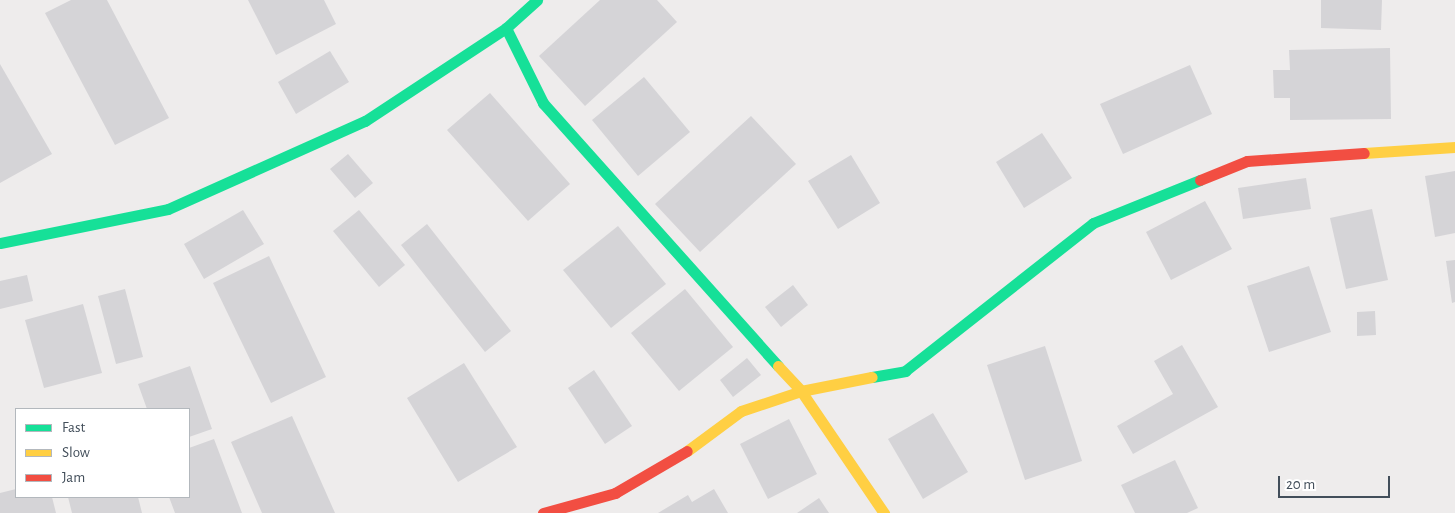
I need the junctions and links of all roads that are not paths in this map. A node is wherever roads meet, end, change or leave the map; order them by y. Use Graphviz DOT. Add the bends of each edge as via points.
graph roads {
  1 [pos="537,0"];
  2 [pos="506,28"];
  3 [pos="1455,147"];
  4 [pos="0,243"];
  5 [pos="801,391"];
  6 [pos="543,513"];
  7 [pos="884,513"];
  1 -- 2 [label="street"];
  2 -- 4 [label="street" via="365,121 168,209"];
  2 -- 5 [label="street" via="543,103"];
  3 -- 5 [label="street" via="1247,161 1093,223 1023,274 905,371"];
  5 -- 6 [label="street" via="741,411 674,461 615,493"];
  5 -- 7 [label="street"];
}
